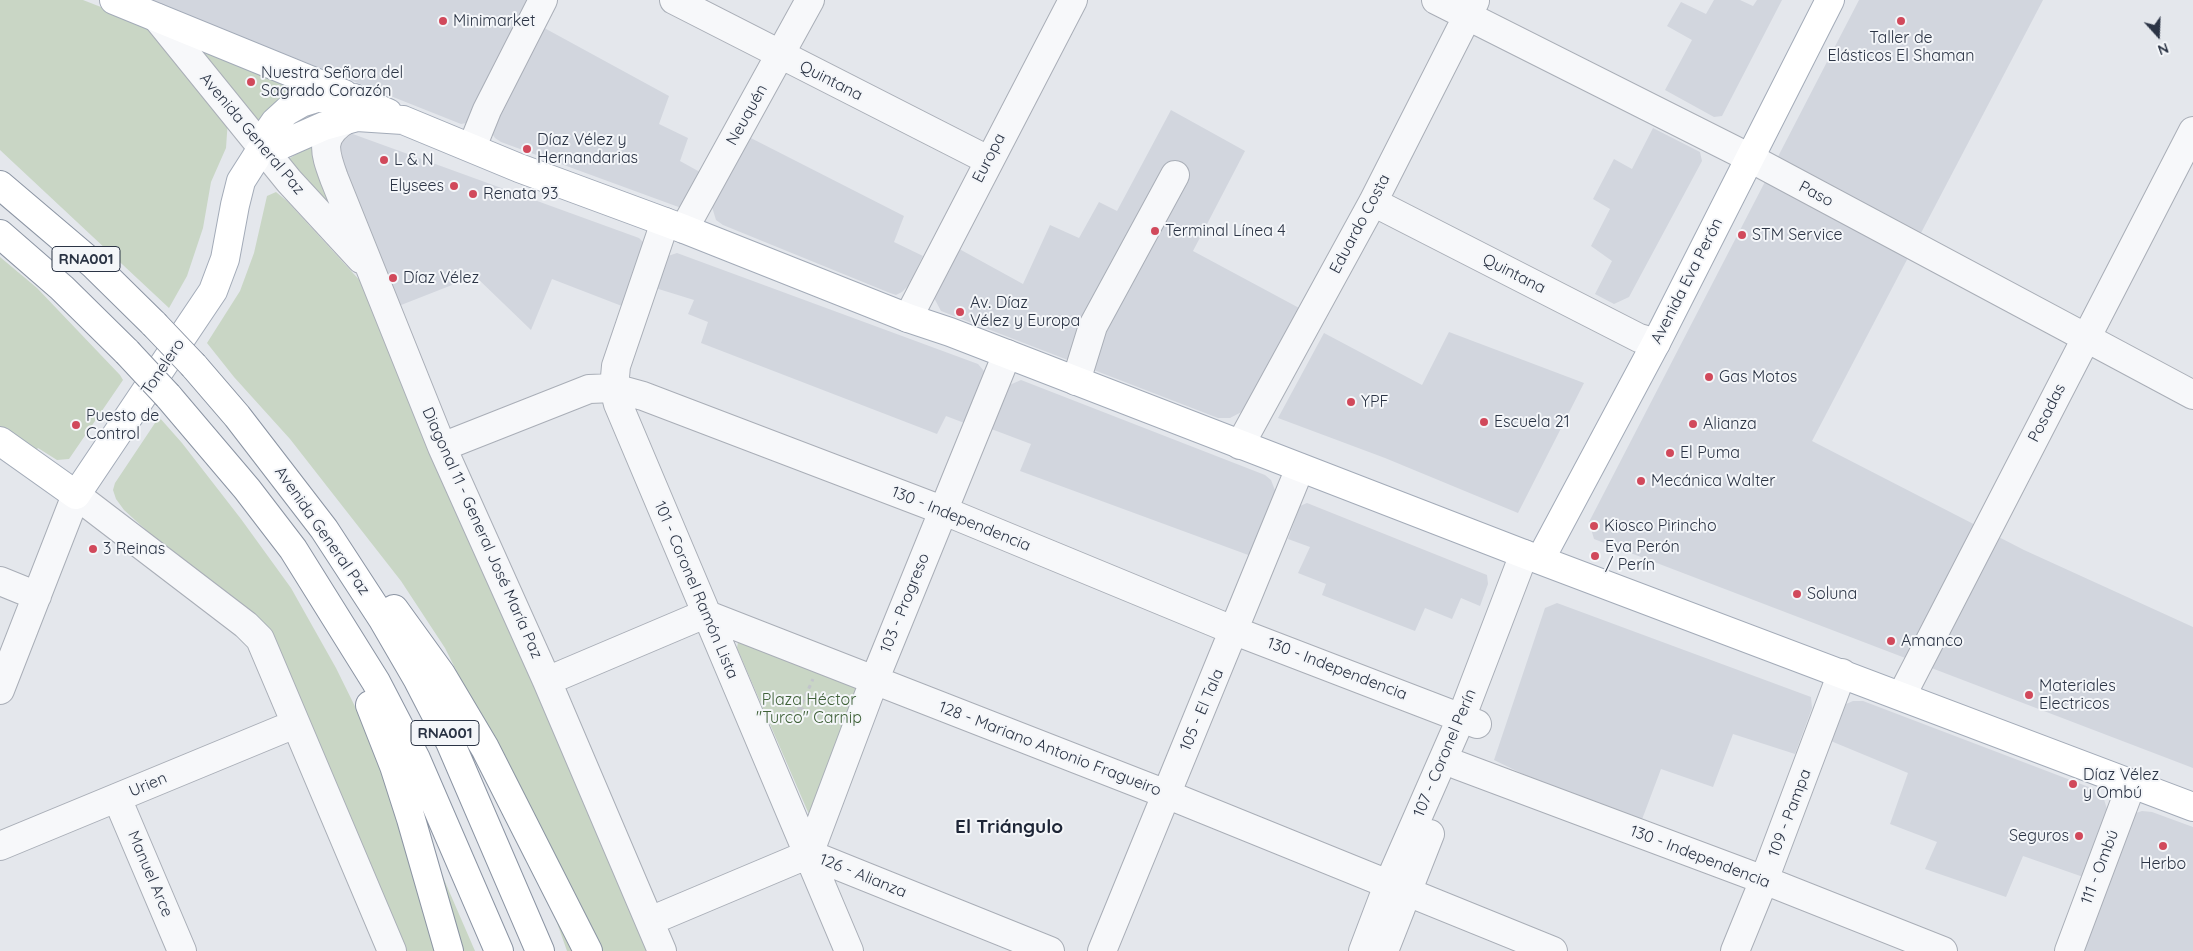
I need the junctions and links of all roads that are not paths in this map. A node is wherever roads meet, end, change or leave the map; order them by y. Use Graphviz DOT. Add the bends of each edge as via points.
graph roads {
  1 [pos="114,0"];
  2 [pos="543,0"];
  3 [pos="674,0"];
  4 [pos="810,0"];
  5 [pos="1073,0"];
  6 [pos="1436,0"];
  7 [pos="1812,0"];
  8 [pos="1830,0"];
  9 [pos="1471,8"];
  10 [pos="157,18"];
  11 [pos="780,55"];
  12 [pos="350,109"];
  13 [pos="2193,131"];
  14 [pos="472,147"];
  15 [pos="262,148"];
  16 [pos="1741,154"];
  17 [pos="988,160"];
  18 [pos="1175,175"];
  19 [pos="5,187"];
  20 [pos="1373,202"];
  21 [pos="675,226"];
  22 [pos="0,234"];
  23 [pos="371,269"];
  24 [pos="908,318"];
  25 [pos="2086,338"];
  26 [pos="1648,341"];
  27 [pos="1007,354"];
  28 [pos="1076,381"];
  29 [pos="614,388"];
  30 [pos="2193,395"];
  31 [pos="0,441"];
  32 [pos="1240,445"];
  33 [pos="442,447"];
  34 [pos="1300,468"];
  35 [pos="76,495"];
  36 [pos="942,510"];
  37 [pos="324,529"];
  38 [pos="292,549"];
  39 [pos="1532,557"];
  40 [pos="0,581"];
  41 [pos="37,596"];
  42 [pos="705,614"];
  43 [pos="1235,631"];
  44 [pos="1842,673"];
  45 [pos="547,681"];
  46 [pos="874,681"];
  47 [pos="0,690"];
  48 [pos="1902,695"];
  49 [pos="1469,720"];
  50 [pos="295,724"];
  51 [pos="1457,765"];
  52 [pos="2132,783"];
  53 [pos="1166,794"];
  54 [pos="117,798"];
  55 [pos="2193,807"];
  56 [pos="0,846"];
  57 [pos="809,854"];
  58 [pos="1764,880"];
  59 [pos="1398,888"];
  60 [pos="650,921"];
  61 [pos="182,951"];
  62 [pos="392,951"];
  63 [pos="449,951"];
  64 [pos="499,951"];
  65 [pos="540,951"];
  66 [pos="588,951"];
  67 [pos="662,951"];
  68 [pos="849,951"];
  69 [pos="1050,951"];
  70 [pos="1102,951"];
  71 [pos="1363,951"];
  72 [pos="1384,951"];
  73 [pos="1553,951"];
  74 [pos="1735,951"];
  75 [pos="1943,951"];
  76 [pos="2069,951"];
  1 -- 10 [label="main road, Avenida General Paz"];
  2 -- 14 [label="street" via="487,110"];
  3 -- 11 [label="street, Quintana"];
  4 -- 11 [label="street, Neuquén"];
  5 -- 17 [label="street, Europa"];
  6 -- 9 [label="street, Paso"];
  7 -- 16 [label="main road, Avenida Eva Perón"];
  8 -- 16 [label="main road, Avenida Eva Perón"];
  9 -- 16 [label="street, Paso"];
  9 -- 20 [label="street, Eduardo Costa"];
  10 -- 12 [label="main road, Avenida General Paz"];
  10 -- 15 [label="street, Avenida General Paz"];
  11 -- 17 [label="street, Quintana"];
  11 -- 21 [label="street, Neuquén"];
  12 -- 14 [label="main road" via="357,117 403,120"];
  12 -- 15 [label="main road" via="281,145"];
  12 -- 23 [label="street, Diagonal 11 - General José María Paz" via="328,135 326,156"];
  13 -- 25 [label="street, Posadas"];
  14 -- 21 [label="main road" via="519,168"];
  15 -- 23 [label="street, Avenida General Paz"];
  15 -- 35 [label="main road, Tonelero" via="242,181 234,205 225,259 213,291"];
  16 -- 25 [label="street, Paso"];
  16 -- 26 [label="main road, Avenida Eva Perón"];
  17 -- 24 [label="street, Europa"];
  18 -- 28 [label="street" via="1092,326"];
  19 -- 37 [label="main road, Avenida General Paz / RNA001, bridge" via="93,264 194,366"];
  20 -- 26 [label="street, Quintana"];
  20 -- 32 [label="street, Eduardo Costa"];
  21 -- 24 [label="main road"];
  21 -- 29 [label="street, 101 - Coronel Ramón Lista" via="616,366"];
  22 -- 38 [label="main road, RNA001, bridge" via="62,288 168,396 248,489"];
  23 -- 33 [label="street, Diagonal 11 - General José María Paz"];
  24 -- 27 [label="main road"];
  25 -- 30 [label="street, Paso"];
  25 -- 48 [label="street, Posadas"];
  26 -- 39 [label="main road, Avenida Eva Perón"];
  27 -- 28 [label="main road"];
  27 -- 36 [label="street, 103 - Progreso"];
  28 -- 32 [label="main road"];
  29 -- 33 [label="street, 130 - Independencia" via="589,389"];
  29 -- 36 [label="street, 130 - Independencia" via="643,396"];
  29 -- 42 [label="street, 101 - Coronel Ramón Lista" via="625,424"];
  31 -- 35 [label="main road"];
  32 -- 34 [label="main road"];
  33 -- 45 [label="street, Diagonal 11 - General José María Paz"];
  34 -- 39 [label="main road"];
  34 -- 43 [label="street, 105 - El Tala"];
  35 -- 41 [label="street, Tonelero"];
  35 -- 50 [label="street" via="254,632"];
  36 -- 43 [label="street, 130 - Independencia"];
  36 -- 46 [label="street, 103 - Progreso"];
  37 -- 65 [label="main road, Avenida General Paz / RNA001" via="382,618 450,742"];
  37 -- 66 [label="main road" via="388,600 441,674 485,748"];
  38 -- 63 [label="main road" via="375,714 411,819"];
  38 -- 64 [label="main road, RNA001" via="376,682 416,759"];
  39 -- 44 [label="main road"];
  39 -- 49 [label="street, 107 - Coronel Perín"];
  40 -- 41 [label="street"];
  41 -- 47 [label="street, Tonelero"];
  42 -- 45 [label="street"];
  42 -- 46 [label="street, 128 - Mariano Antonio Fragueiro"];
  42 -- 57 [label="street, 101 - Coronel Ramón Lista"];
  43 -- 49 [label="street, 130 - Independencia"];
  43 -- 53 [label="street, 105 - El Tala"];
  44 -- 48 [label="main road"];
  44 -- 58 [label="street, 109 - Pampa"];
  45 -- 60 [label="street, Diagonal 11 - General José María Paz"];
  46 -- 53 [label="street, 128 - Mariano Antonio Fragueiro"];
  46 -- 57 [label="street, 103 - Progreso"];
  48 -- 52 [label="main road"];
  49 -- 51 [label="street, 107 - Coronel Perín"];
  49 -- 59 [label="street, 107 - Coronel Perín"];
  50 -- 54 [label="street, Urien"];
  50 -- 62 [label="street"];
  51 -- 58 [label="street, 130 - Independencia"];
  51 -- 59 [label="street, 107 - Coronel Perín"];
  52 -- 55 [label="main road"];
  52 -- 76 [label="street, 111 - Ombú"];
  53 -- 59 [label="street, 128 - Mariano Antonio Fragueiro"];
  53 -- 70 [label="street, 105 - El Tala"];
  54 -- 56 [label="street, Urien"];
  54 -- 61 [label="street, Manuel Arce"];
  57 -- 60 [label="street, 126 - Alianza"];
  57 -- 68 [label="street, 101 - Coronel Ramón Lista"];
  57 -- 69 [label="street, 126 - Alianza"];
  58 -- 74 [label="street, 109 - Pampa"];
  58 -- 75 [label="street, 130 - Independencia"];
  59 -- 71 [label="street, 107 - Coronel Perín"];
  59 -- 72 [label="street, 107 - Coronel Perín"];
  59 -- 73 [label="street, 128 - Mariano Antonio Fragueiro"];
  60 -- 67 [label="street, Diagonal 11 - General José María Paz"];
}
